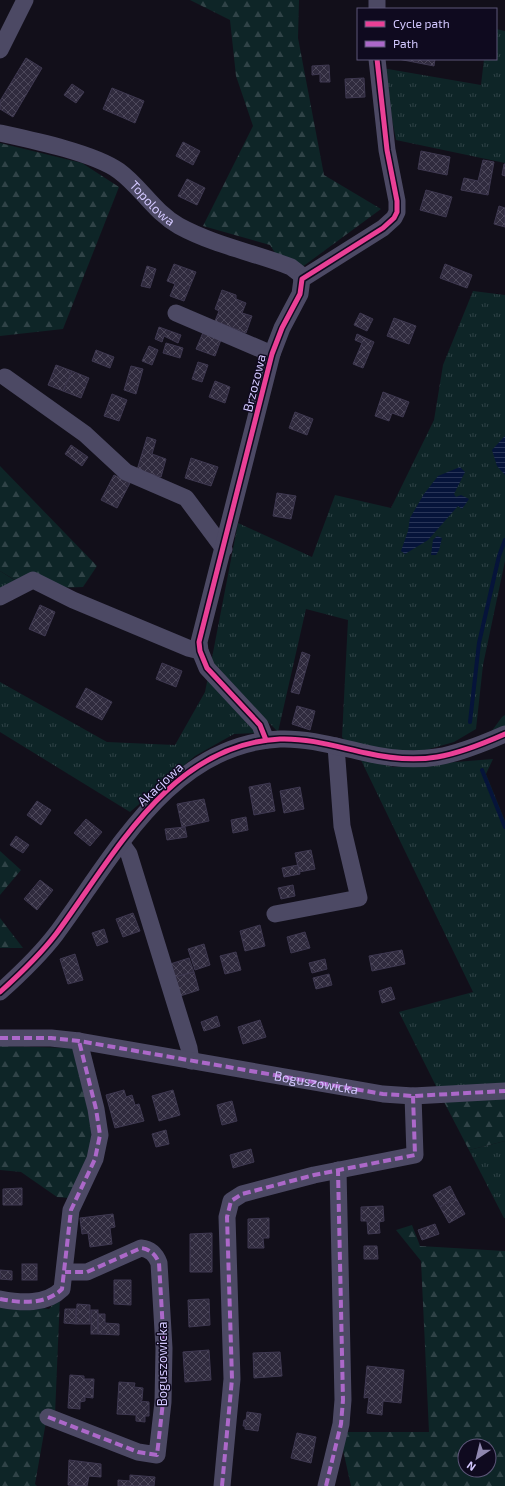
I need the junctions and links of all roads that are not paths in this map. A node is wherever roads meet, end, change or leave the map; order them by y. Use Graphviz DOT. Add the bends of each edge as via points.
graph roads {
  1 [pos="25,0"];
  2 [pos="0,50"];
  3 [pos="377,60"];
  4 [pos="0,133"];
  5 [pos="302,279"];
  6 [pos="176,313"];
  7 [pos="272,354"];
  8 [pos="5,377"];
  9 [pos="224,549"];
  10 [pos="0,597"];
  11 [pos="200,651"];
  12 [pos="505,734"];
  13 [pos="266,740"];
  14 [pos="336,746"];
  15 [pos="121,843"];
  16 [pos="275,914"];
  17 [pos="0,992"];
  18 [pos="0,1038"];
  19 [pos="79,1041"];
  20 [pos="191,1060"];
  21 [pos="505,1091"];
  22 [pos="413,1096"];
  23 [pos="338,1170"];
  24 [pos="65,1272"];
  25 [pos="0,1299"];
  26 [pos="48,1417"];
  27 [pos="222,1486"];
  28 [pos="326,1486"];
  1 -- 2 [label="street"];
  3 -- 5 [label="street" via="397,212 383,228"];
  4 -- 5 [label="street, Topolowa" via="63,149 106,164 128,178 157,210 180,226 206,238 291,267"];
  5 -- 7 [label="street, Brzozowa" via="300,294"];
  6 -- 7 [label="street"];
  7 -- 9 [label="street, Brzozowa"];
  8 -- 9 [label="street" via="85,434 126,472 186,498"];
  9 -- 11 [label="street, Brzozowa" via="201,632"];
  10 -- 11 [label="street" via="33,580 73,600"];
  11 -- 13 [label="street, Brzozowa" via="211,673 260,725"];
  12 -- 14 [label="street, Akacjowa" via="461,751 418,760 388,758"];
  13 -- 14 [label="street, Akacjowa" via="292,739"];
  13 -- 15 [label="street, Akacjowa" via="210,758 196,766 161,796"];
  14 -- 16 [label="street" via="342,826 359,898"];
  15 -- 17 [label="street, Akacjowa" via="55,935"];
  15 -- 20 [label="street" via="129,854"];
  18 -- 19 [label="street, Boguszowicka"];
  19 -- 20 [label="street, Boguszowicka"];
  19 -- 24 [label="street" via="100,1135 95,1160 71,1210"];
  20 -- 22 [label="street, Boguszowicka" via="383,1094"];
  21 -- 22 [label="street, Boguszowicka"];
  22 -- 23 [label="street" via="415,1154"];
  23 -- 27 [label="street" via="242,1194 233,1198 228,1208 232,1379"];
  23 -- 28 [label="street" via="343,1400 341,1424"];
  24 -- 25 [label="street" via="62,1289 46,1300 39,1302"];
  24 -- 26 [label="street, Boguszowicka" via="87,1272 141,1248 148,1250 157,1258 164,1348 163,1402 157,1455 138,1452"];
}
